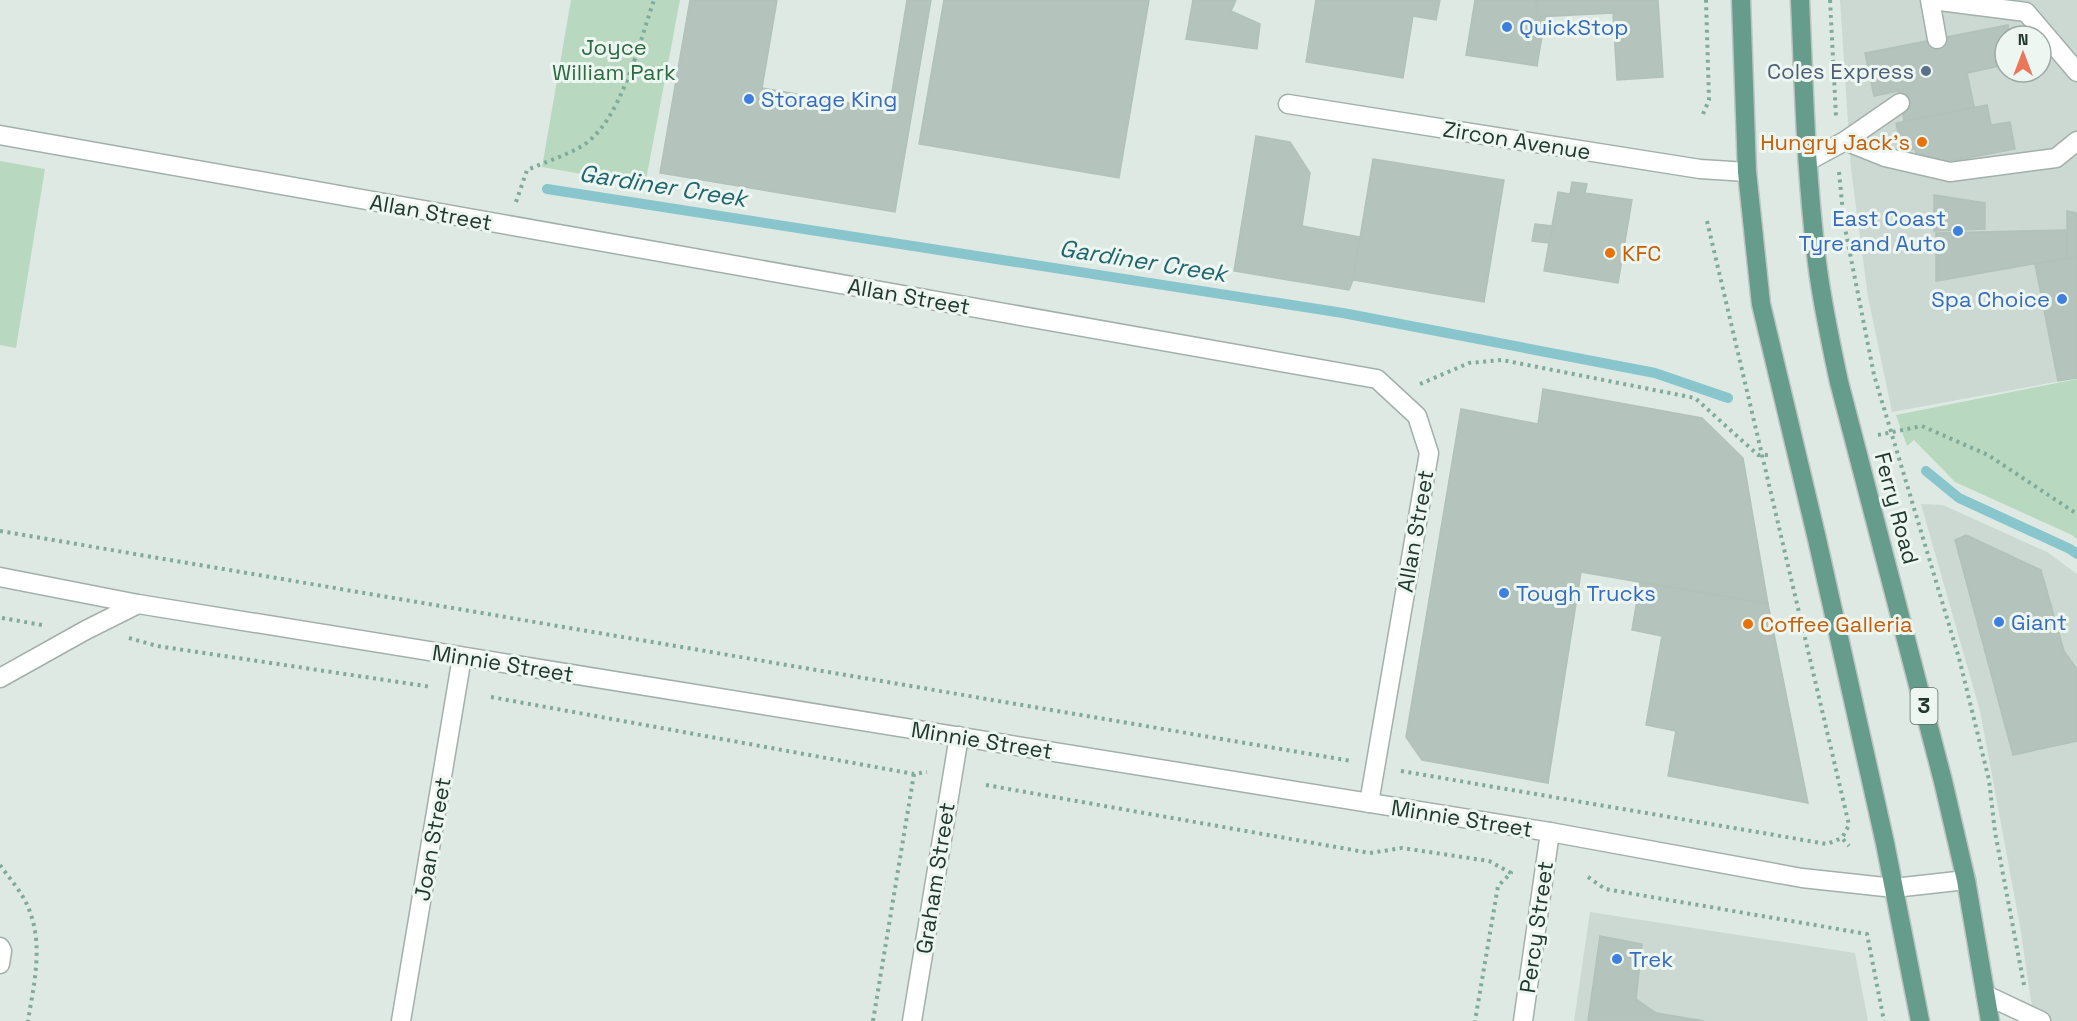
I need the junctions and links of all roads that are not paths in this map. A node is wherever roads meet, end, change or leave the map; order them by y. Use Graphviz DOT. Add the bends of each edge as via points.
graph roads {
  1 [pos="1741,0"];
  2 [pos="1800,0"];
  3 [pos="1931,0"];
  4 [pos="2027,6"];
  5 [pos="1937,39"];
  6 [pos="2077,72"];
  7 [pos="1900,103"];
  8 [pos="1288,104"];
  9 [pos="0,135"];
  10 [pos="2077,141"];
  11 [pos="1841,142"];
  12 [pos="1808,161"];
  13 [pos="1747,172"];
  14 [pos="0,577"];
  15 [pos="138,604"];
  16 [pos="462,657"];
  17 [pos="0,678"];
  18 [pos="959,736"];
  19 [pos="1369,803"];
  20 [pos="1550,832"];
  21 [pos="1966,880"];
  22 [pos="1894,888"];
  23 [pos="0,947"];
  24 [pos="0,964"];
  25 [pos="1986,995"];
  26 [pos="2035,1018"];
  27 [pos="401,1021"];
  28 [pos="912,1021"];
  29 [pos="1523,1021"];
  30 [pos="1920,1021"];
  31 [pos="1990,1021"];
  1 -- 13 [label="main road"];
  2 -- 12 [label="main road, Ferry Road / 3"];
  3 -- 4 [label="street"];
  3 -- 5 [label="street"];
  4 -- 6 [label="street"];
  7 -- 11 [label="street"];
  8 -- 13 [label="street, Zircon Avenue" via="1700,169"];
  9 -- 19 [label="street, Allan Street" via="1377,379 1417,416 1429,453"];
  10 -- 11 [label="street" via="2056,158 1950,172"];
  11 -- 12 [label="street"];
  12 -- 21 [label="main road, Ferry Road / 3" via="1818,269 1839,382"];
  13 -- 22 [label="main road" via="1761,304"];
  14 -- 15 [label="street, Minnie Street"];
  15 -- 16 [label="street, Minnie Street"];
  15 -- 17 [label="street"];
  16 -- 18 [label="street, Minnie Street"];
  16 -- 27 [label="street, Joan Street"];
  18 -- 19 [label="street, Minnie Street"];
  18 -- 28 [label="street, Graham Street"];
  19 -- 20 [label="street, Minnie Street"];
  20 -- 22 [label="street, Minnie Street" via="1802,878"];
  20 -- 29 [label="street, Percy Street"];
  21 -- 22 [label="street, Minnie Street"];
  21 -- 25 [label="main road, Ferry Road / 3"];
  22 -- 30 [label="main road"];
  23 -- 24 [label="street"];
  25 -- 26 [label="street"];
  25 -- 31 [label="main road, Ferry Road / 3"];
}
